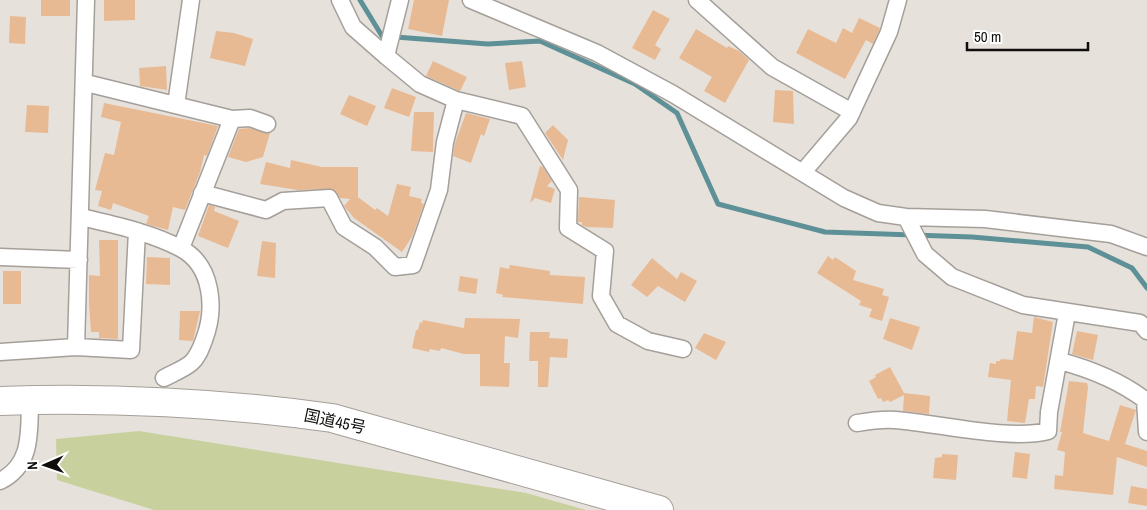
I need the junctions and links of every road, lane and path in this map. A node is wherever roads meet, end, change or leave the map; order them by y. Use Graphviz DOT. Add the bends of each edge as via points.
graph roads {
  1 [pos="86,0"];
  2 [pos="192,0"];
  3 [pos="340,0"];
  4 [pos="400,0"];
  5 [pos="471,0"];
  6 [pos="697,0"];
  7 [pos="898,0"];
  8 [pos="387,51"];
  9 [pos="86,83"];
  10 [pos="456,100"];
  11 [pos="176,105"];
  12 [pos="852,112"];
  13 [pos="232,119"];
  14 [pos="267,124"];
  15 [pos="803,172"];
  16 [pos="202,193"];
  17 [pos="81,217"];
  18 [pos="908,221"];
  19 [pos="137,231"];
  20 [pos="1147,247"];
  21 [pos="181,248"];
  22 [pos="0,258"];
  23 [pos="79,260"];
  24 [pos="1067,313"];
  25 [pos="1147,331"];
  26 [pos="76,347"];
  27 [pos="683,349"];
  28 [pos="0,352"];
  29 [pos="1060,361"];
  30 [pos="164,378"];
  31 [pos="30,400"];
  32 [pos="0,401"];
  33 [pos="857,422"];
  34 [pos="1147,432"];
  35 [pos="0,480"];
  36 [pos="658,510"];
  1 -- 9 [label="street"];
  2 -- 11 [label="street"];
  3 -- 8 [label="street" via="353,27"];
  4 -- 8 [label="street"];
  5 -- 15 [label="street" via="597,53 673,94"];
  6 -- 12 [label="street" via="772,67"];
  7 -- 12 [label="street" via="889,32"];
  8 -- 10 [label="street" via="420,84"];
  9 -- 11 [label="street"];
  9 -- 17 [label="street"];
  10 -- 16 [label="street" via="445,142 439,190 413,264 395,267 376,247 344,226 329,198 283,201 266,210"];
  10 -- 27 [label="street" via="522,116 569,190 568,228 606,251 601,296 617,324 648,341"];
  11 -- 13 [label="street"];
  12 -- 15 [label="street"];
  13 -- 14 [label="street" via="250,118"];
  13 -- 16 [label="street"];
  15 -- 18 [label="street" via="844,198 878,213"];
  16 -- 21 [label="street"];
  17 -- 19 [label="street"];
  17 -- 23 [label="street"];
  18 -- 20 [label="street" via="985,219 1112,234"];
  18 -- 24 [label="street" via="925,254 952,277 1023,305"];
  19 -- 21 [label="street"];
  19 -- 26 [label="street" via="131,350"];
  21 -- 30 [label="street" via="196,261 204,275 211,299 210,322 198,355 190,364"];
  22 -- 23 [label="street"];
  23 -- 26 [label="street"];
  24 -- 25 [label="street" via="1140,323"];
  24 -- 29 [label="street"];
  26 -- 28 [label="street"];
  29 -- 33 [label="street" via="1048,431 1004,433 892,419"];
  29 -- 34 [label="street" via="1090,369 1145,400"];
  31 -- 32 [label="highway, 国道45号"];
  31 -- 35 [label="street" via="29,443 22,464"];
  31 -- 36 [label="highway, 国道45号" via="201,406 283,411 332,418"];
}
